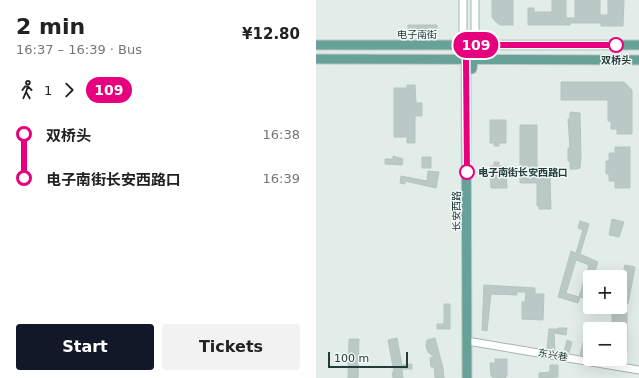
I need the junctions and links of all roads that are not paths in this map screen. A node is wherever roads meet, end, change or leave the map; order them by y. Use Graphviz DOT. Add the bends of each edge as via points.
graph roads {
  1 [pos="463,0"];
  2 [pos="475,0"];
  3 [pos="316,45"];
  4 [pos="463,45"];
  5 [pos="475,45"];
  6 [pos="639,45"];
  7 [pos="316,59"];
  8 [pos="469,59"];
  9 [pos="639,60"];
  10 [pos="470,341"];
  11 [pos="639,370"];
  12 [pos="467,378"];
  13 [pos="472,378"];
  1 -- 4 [label="street"];
  2 -- 5 [label="street"];
  3 -- 4 [label="main road, 电子南街"];
  4 -- 5 [label="main road, 电子南街"];
  4 -- 8 [label="main road, 长安西路"];
  5 -- 6 [label="main road, 电子南街"];
  5 -- 8 [label="main road, 长安西路"];
  7 -- 8 [label="main road"];
  8 -- 9 [label="main road"];
  8 -- 10 [label="main road, 长安西路"];
  10 -- 11 [label="street, 东兴巷"];
  10 -- 12 [label="main road, 长安西路"];
  10 -- 13 [label="main road, 长安西路"];
}
